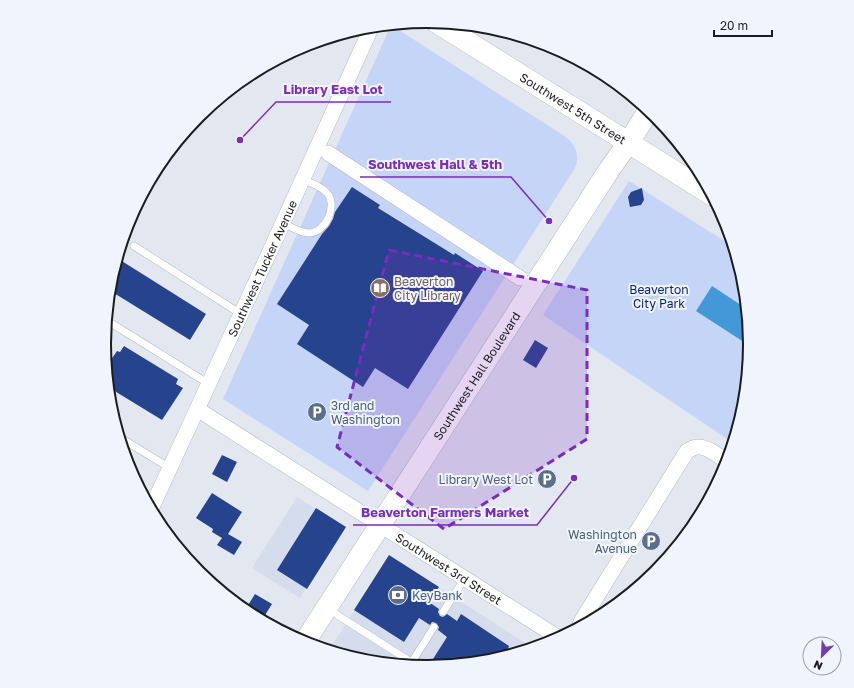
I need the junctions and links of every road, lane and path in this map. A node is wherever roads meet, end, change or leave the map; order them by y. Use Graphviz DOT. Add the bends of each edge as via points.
graph roads {
  1 [pos="447,29"];
  2 [pos="369,33"];
  3 [pos="645,116"];
  4 [pos="629,142"];
  5 [pos="328,154"];
  6 [pos="303,180"];
  7 [pos="702,189"];
  8 [pos="283,224"];
  9 [pos="134,246"];
  10 [pos="520,278"];
  11 [pos="241,314"];
  12 [pos="112,324"];
  13 [pos="209,384"];
  14 [pos="197,409"];
  15 [pos="126,441"];
  16 [pos="721,458"];
  17 [pos="170,468"];
  18 [pos="154,504"];
  19 [pos="380,524"];
  20 [pos="465,578"];
  21 [pos="326,608"];
  22 [pos="443,612"];
  23 [pos="582,619"];
  24 [pos="434,627"];
  25 [pos="553,634"];
  26 [pos="308,637"];
  27 [pos="402,659"];
  28 [pos="413,659"];
  1 -- 4 [label="main road, Southwest 5th Street"];
  2 -- 6 [label="street, Southwest Tucker Avenue"];
  3 -- 4 [label="main road, Southwest Hall Boulevard"];
  4 -- 7 [label="main road, Southwest 5th Street"];
  4 -- 19 [label="main road, Southwest Hall Boulevard"];
  5 -- 10 [label="street"];
  6 -- 8 [label="street, Southwest Tucker Avenue"];
  6 -- 8 [label="lane" via="328,194 331,213 327,222 320,229 310,233"];
  8 -- 11 [label="street, Southwest Tucker Avenue"];
  9 -- 11 [label="lane"];
  11 -- 13 [label="street, Southwest Tucker Avenue"];
  12 -- 13 [label="lane"];
  13 -- 14 [label="street, Southwest Tucker Avenue"];
  14 -- 17 [label="street, Southwest Tucker Avenue"];
  14 -- 19 [label="street, Southwest 3rd Street"];
  15 -- 17 [label="lane"];
  16 -- 23 [label="street" via="702,447 694,447 687,452"];
  17 -- 18 [label="street, Southwest Tucker Avenue"];
  19 -- 20 [label="street, Southwest 3rd Street"];
  19 -- 21 [label="main road, Southwest Hall Boulevard"];
  20 -- 22 [label="lane"];
  20 -- 25 [label="street, Southwest 3rd Street"];
  21 -- 26 [label="main road, Southwest Hall Boulevard"];
  21 -- 27 [label="lane"];
  24 -- 28 [label="lane"];
}
